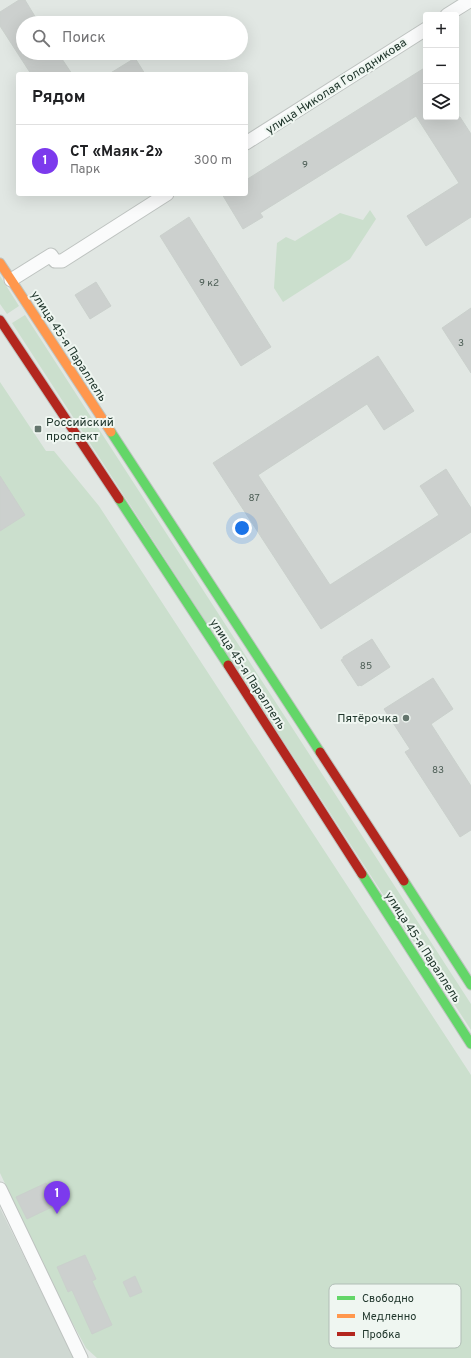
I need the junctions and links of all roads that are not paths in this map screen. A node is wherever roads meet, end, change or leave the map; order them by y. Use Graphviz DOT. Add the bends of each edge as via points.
graph roads {
  1 [pos="471,0"];
  2 [pos="452,12"];
  3 [pos="423,31"];
  4 [pos="248,142"];
  5 [pos="164,196"];
  6 [pos="0,263"];
  7 [pos="11,280"];
  8 [pos="0,320"];
  9 [pos="471,985"];
  10 [pos="471,1044"];
  11 [pos="0,1189"];
  12 [pos="81,1358"];
  1 -- 2 [label="street"];
  3 -- 4 [label="street, улица Николая Голодникова"];
  5 -- 7 [label="street" via="62,261 56,261 51,255"];
  6 -- 7 [label="main road, улица 45-я Параллель"];
  7 -- 9 [label="main road, улица 45-я Параллель"];
  8 -- 10 [label="main road, улица 45-я Параллель" via="183,596"];
  11 -- 12 [label="street"];
}
